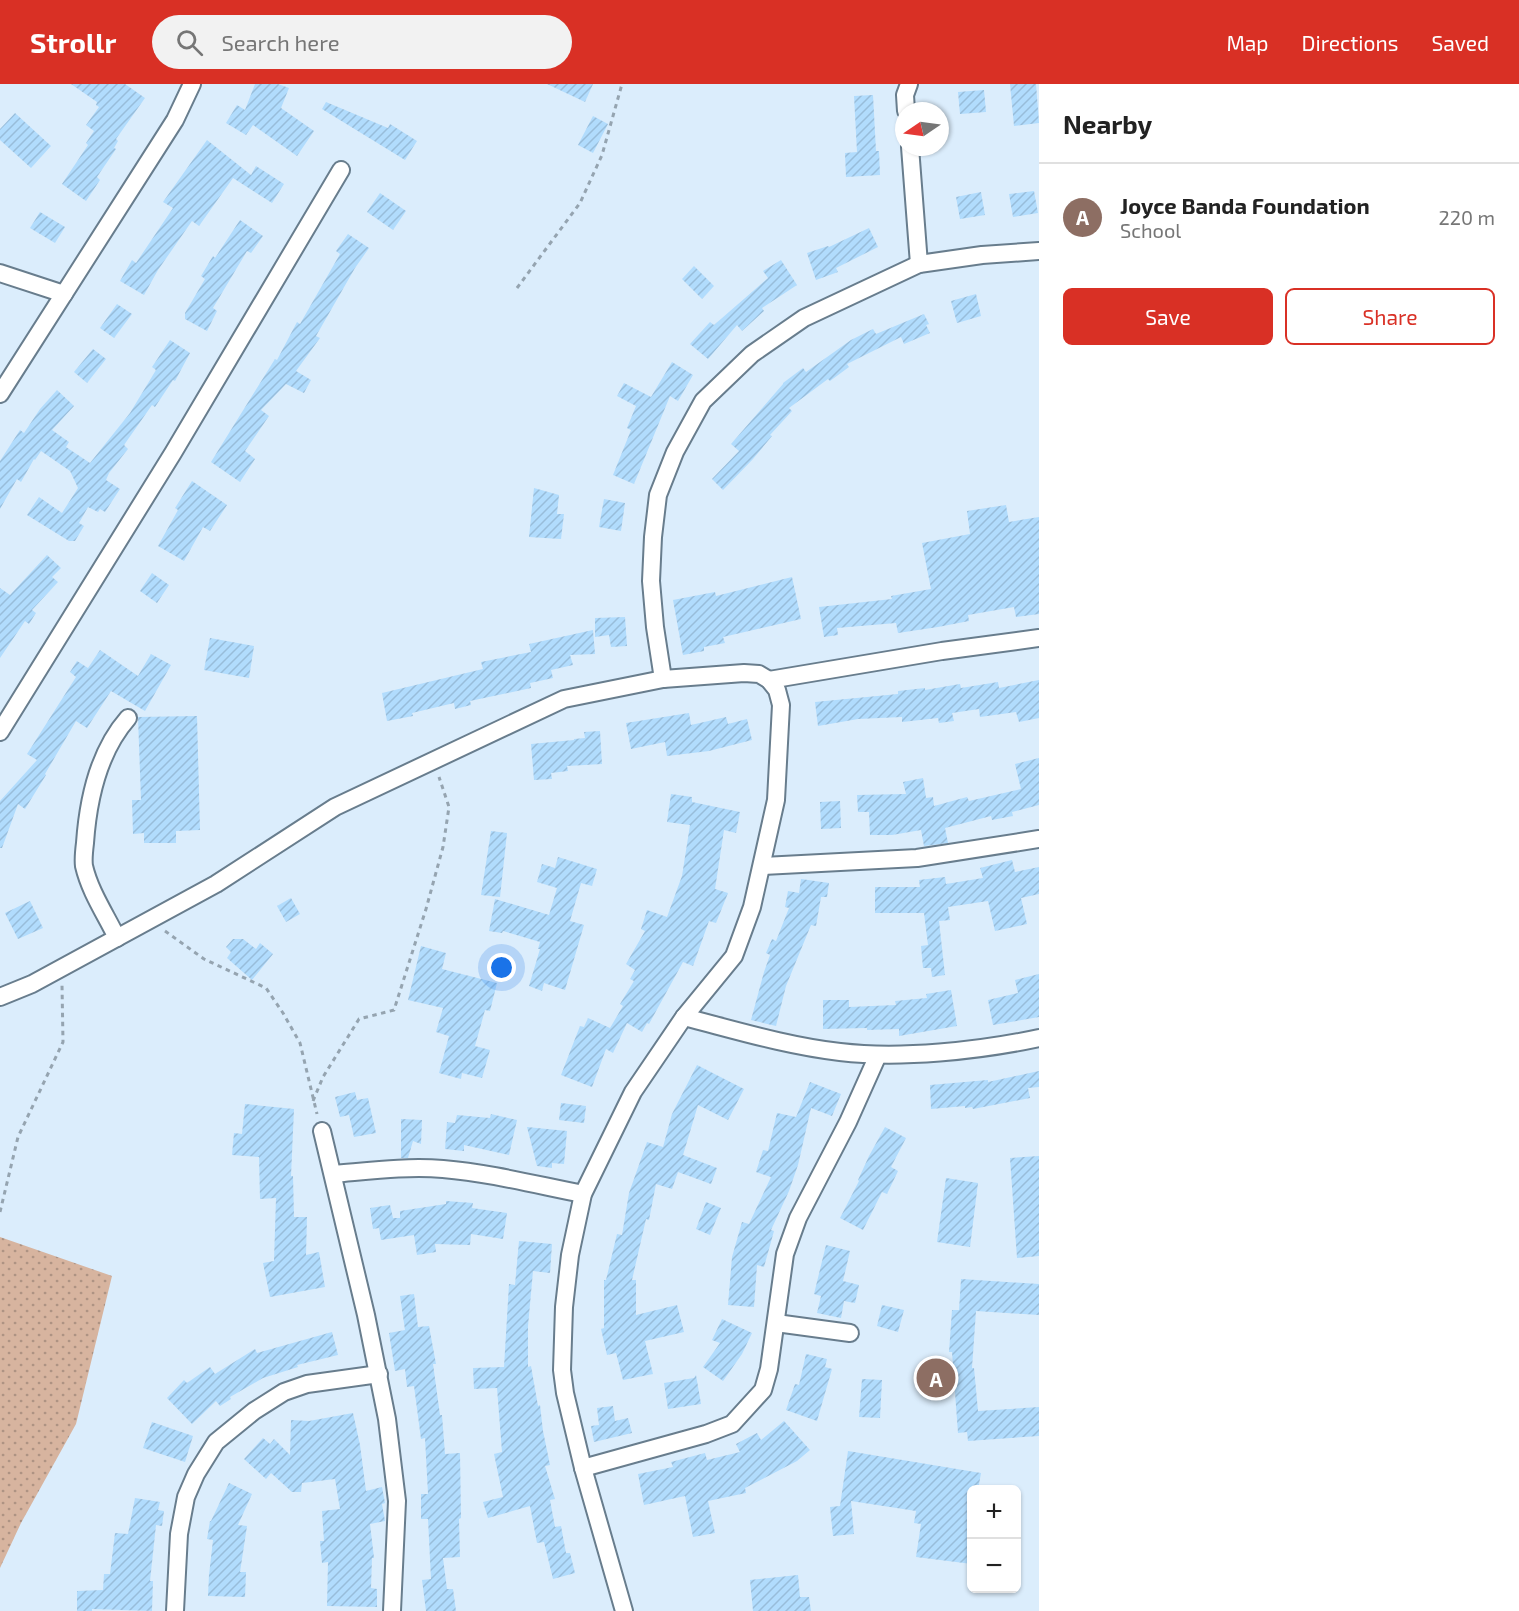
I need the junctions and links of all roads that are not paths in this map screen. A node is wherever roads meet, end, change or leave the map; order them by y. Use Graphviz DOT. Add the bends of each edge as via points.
graph roads {
  1 [pos="192,84"];
  2 [pos="909,84"];
  3 [pos="905,102"];
  4 [pos="911,156"];
  5 [pos="341,170"];
  6 [pos="1039,251"];
  7 [pos="919,264"];
  8 [pos="0,273"];
  9 [pos="64,294"];
  10 [pos="0,394"];
  11 [pos="1039,638"];
  12 [pos="663,679"];
  13 [pos="770,680"];
  14 [pos="128,718"];
  15 [pos="0,732"];
  16 [pos="1039,839"];
  17 [pos="763,866"];
  18 [pos="117,938"];
  19 [pos="0,997"];
  20 [pos="684,1017"];
  21 [pos="1039,1038"];
  22 [pos="878,1055"];
  23 [pos="322,1131"];
  24 [pos="333,1174"];
  25 [pos="583,1194"];
  26 [pos="776,1323"];
  27 [pos="850,1333"];
  28 [pos="379,1374"];
  29 [pos="583,1468"];
  30 [pos="175,1611"];
  31 [pos="392,1611"];
  32 [pos="624,1611"];
  1 -- 9 [label="street" via="174,120"];
  2 -- 3 [label="street"];
  4 -- 7 [label="street"];
  5 -- 15 [label="street" via="173,453"];
  6 -- 7 [label="street"];
  7 -- 12 [label="street" via="804,318 752,354 703,401 675,452 658,495 651,581"];
  8 -- 9 [label="street"];
  9 -- 10 [label="street"];
  11 -- 13 [label="street"];
  12 -- 13 [label="street" via="744,673"];
  12 -- 18 [label="street" via="564,699 433,759 334,807 216,884"];
  13 -- 17 [label="street" via="781,705 776,800"];
  14 -- 18 [label="street" via="115,732 93,788 84,863 90,885"];
  16 -- 17 [label="street" via="917,858"];
  17 -- 20 [label="street" via="734,956"];
  18 -- 19 [label="street"];
  20 -- 22 [label="street" via="794,1045"];
  20 -- 25 [label="street" via="633,1092"];
  21 -- 22 [label="street" via="945,1051"];
  22 -- 26 [label="street" via="798,1218 785,1254"];
  23 -- 24 [label="street"];
  24 -- 25 [label="street" via="388,1168 442,1169"];
  24 -- 28 [label="street"];
  25 -- 29 [label="street" via="566,1287 562,1370"];
  26 -- 27 [label="street"];
  26 -- 29 [label="street" via="764,1390 732,1424"];
  28 -- 30 [label="street" via="307,1384 285,1392 216,1442 186,1497 179,1534"];
  28 -- 31 [label="street" via="397,1501"];
  29 -- 32 [label="street"];
}
